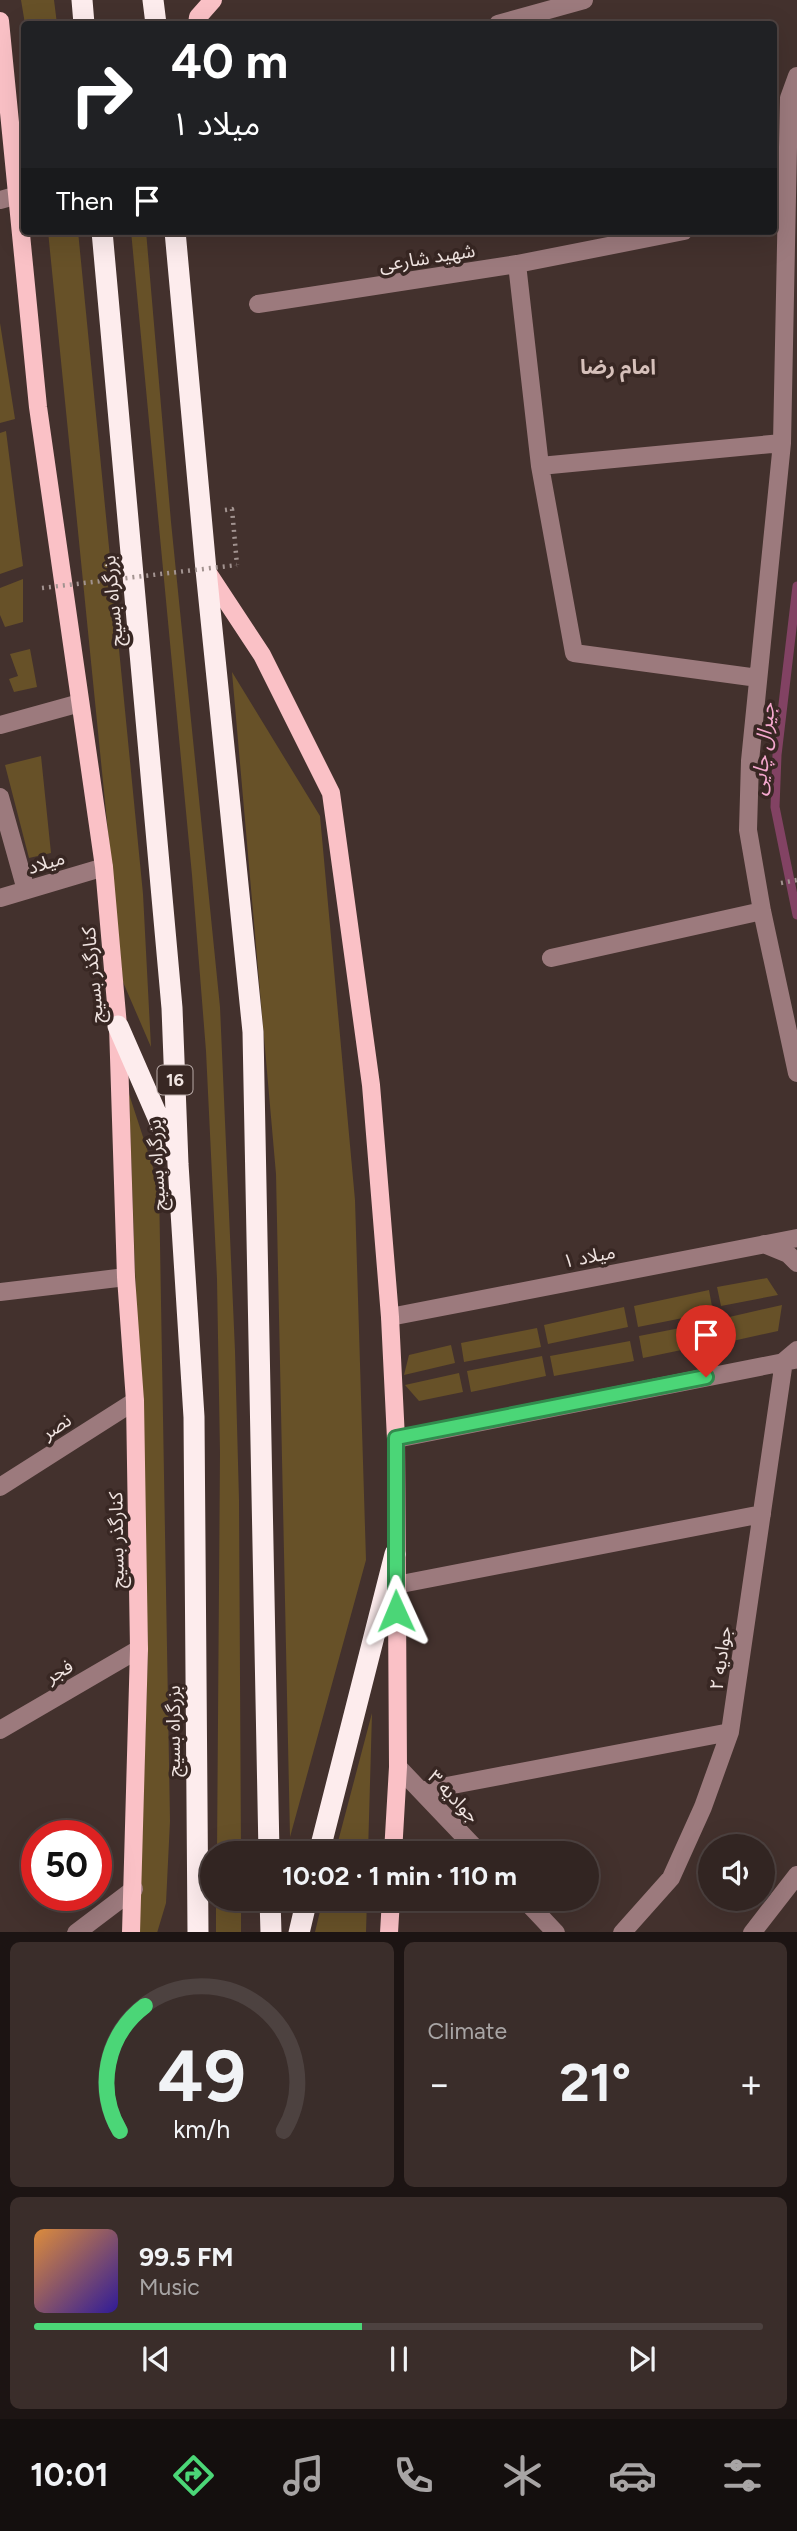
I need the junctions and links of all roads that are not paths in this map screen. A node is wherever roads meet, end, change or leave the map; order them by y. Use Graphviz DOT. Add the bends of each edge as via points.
graph roads {
  1 [pos="82,0"];
  2 [pos="153,0"];
  3 [pos="213,0"];
  4 [pos="584,0"];
  5 [pos="0,21"];
  6 [pos="84,21"];
  7 [pos="156,21"];
  8 [pos="197,21"];
  9 [pos="509,21"];
  10 [pos="797,76"];
  11 [pos="3,81"];
  12 [pos="9,197"];
  13 [pos="780,212"];
  14 [pos="102,235"];
  15 [pos="175,235"];
  16 [pos="664,235"];
  17 [pos="517,264"];
  18 [pos="258,304"];
  19 [pos="782,443"];
  20 [pos="540,466"];
  21 [pos="206,570"];
  22 [pos="758,678"];
  23 [pos="80,703"];
  24 [pos="0,725"];
  25 [pos="0,797"];
  26 [pos="104,867"];
  27 [pos="26,890"];
  28 [pos="0,898"];
  29 [pos="762,911"];
  30 [pos="551,958"];
  31 [pos="118,1026"];
  32 [pos="797,1073"];
  33 [pos="178,1164"];
  34 [pos="797,1238"];
  35 [pos="764,1244"];
  36 [pos="797,1263"];
  37 [pos="126,1277"];
  38 [pos="0,1292"];
  39 [pos="390,1317"];
  40 [pos="793,1357"];
  41 [pos="135,1401"];
  42 [pos="396,1438"];
  43 [pos="0,1487"];
  44 [pos="762,1514"];
  45 [pos="396,1554"];
  46 [pos="396,1585"];
  47 [pos="139,1649"];
  48 [pos="0,1730"];
  49 [pos="730,1732"];
  50 [pos="398,1767"];
  51 [pos="421,1791"];
  52 [pos="269,1841"];
  53 [pos="322,1841"];
  54 [pos="394,1841"];
  55 [pos="469,1841"];
  56 [pos="797,1875"];
  57 [pos="134,1889"];
  58 [pos="270,1911"];
  59 [pos="304,1911"];
  60 [pos="390,1911"];
  61 [pos="535,1911"];
  62 [pos="196,1928"];
  63 [pos="77,1932"];
  64 [pos="131,1932"];
  65 [pos="271,1932"];
  66 [pos="299,1932"];
  67 [pos="389,1932"];
  68 [pos="555,1932"];
  69 [pos="623,1932"];
  70 [pos="753,1932"];
  1 -- 6 [label="highway"];
  2 -- 7 [label="highway"];
  3 -- 8 [label="main road"];
  4 -- 9 [label="street"];
  5 -- 11 [label="main road, کنارگذر بسیج"];
  10 -- 13 [label="street" via="789,98"];
  11 -- 12 [label="main road, کنارگذر بسیج"];
  12 -- 23 [label="main road, کنارگذر بسیج"];
  13 -- 19 [label="street"];
  14 -- 33 [label="highway, بزرگراه بسیج / 16" via="172,1008"];
  15 -- 21 [label="highway"];
  16 -- 17 [label="street, شهید شارعی"];
  17 -- 18 [label="street, شهید شارعی"];
  17 -- 20 [label="street"];
  19 -- 20 [label="street"];
  19 -- 22 [label="street"];
  20 -- 22 [label="street" via="574,653"];
  21 -- 39 [label="main road" via="262,655 331,793 371,1085"];
  21 -- 52 [label="highway" via="253,1032"];
  22 -- 29 [label="street" via="748,830"];
  23 -- 24 [label="street"];
  23 -- 26 [label="main road, کنارگذر بسیج"];
  25 -- 27 [label="street"];
  26 -- 27 [label="street, میلاد"];
  26 -- 31 [label="main road, کنارگذر بسیج"];
  27 -- 28 [label="street, میلاد"];
  29 -- 30 [label="street"];
  29 -- 32 [label="street"];
  31 -- 33 [label="highway"];
  31 -- 37 [label="main road, کنارگذر بسیج"];
  33 -- 62 [label="highway, بزرگراه بسیج / 16" via="194,1417"];
  34 -- 35 [label="street, میلاد ۱"];
  35 -- 36 [label="street"];
  35 -- 39 [label="street, میلاد ۱"];
  37 -- 38 [label="street"];
  37 -- 41 [label="main road, کنارگذر بسیج"];
  39 -- 42 [label="main road"];
  40 -- 42 [label="street"];
  40 -- 44 [label="street, جوادیه ۲"];
  41 -- 43 [label="street, نصر"];
  41 -- 47 [label="main road, کنارگذر بسیج"];
  42 -- 45 [label="main road"];
  44 -- 46 [label="street"];
  44 -- 49 [label="street, جوادیه ۲"];
  45 -- 46 [label="main road"];
  45 -- 53 [label="highway"];
  46 -- 50 [label="main road"];
  47 -- 48 [label="street, فجر"];
  47 -- 57 [label="main road, کنارگذر بسیج"];
  49 -- 51 [label="street"];
  49 -- 69 [label="street, جوادیه ۲" via="671,1878"];
  50 -- 51 [label="street, جوادیه ۳"];
  50 -- 54 [label="main road"];
  51 -- 55 [label="street, جوادیه ۳"];
  56 -- 70 [label="street"];
  57 -- 63 [label="street"];
  57 -- 64 [label="main road, کنارگذر بسیج"];
  58 -- 65 [label="highway"];
  59 -- 66 [label="highway"];
  60 -- 67 [label="main road"];
  61 -- 68 [label="street"];
}
